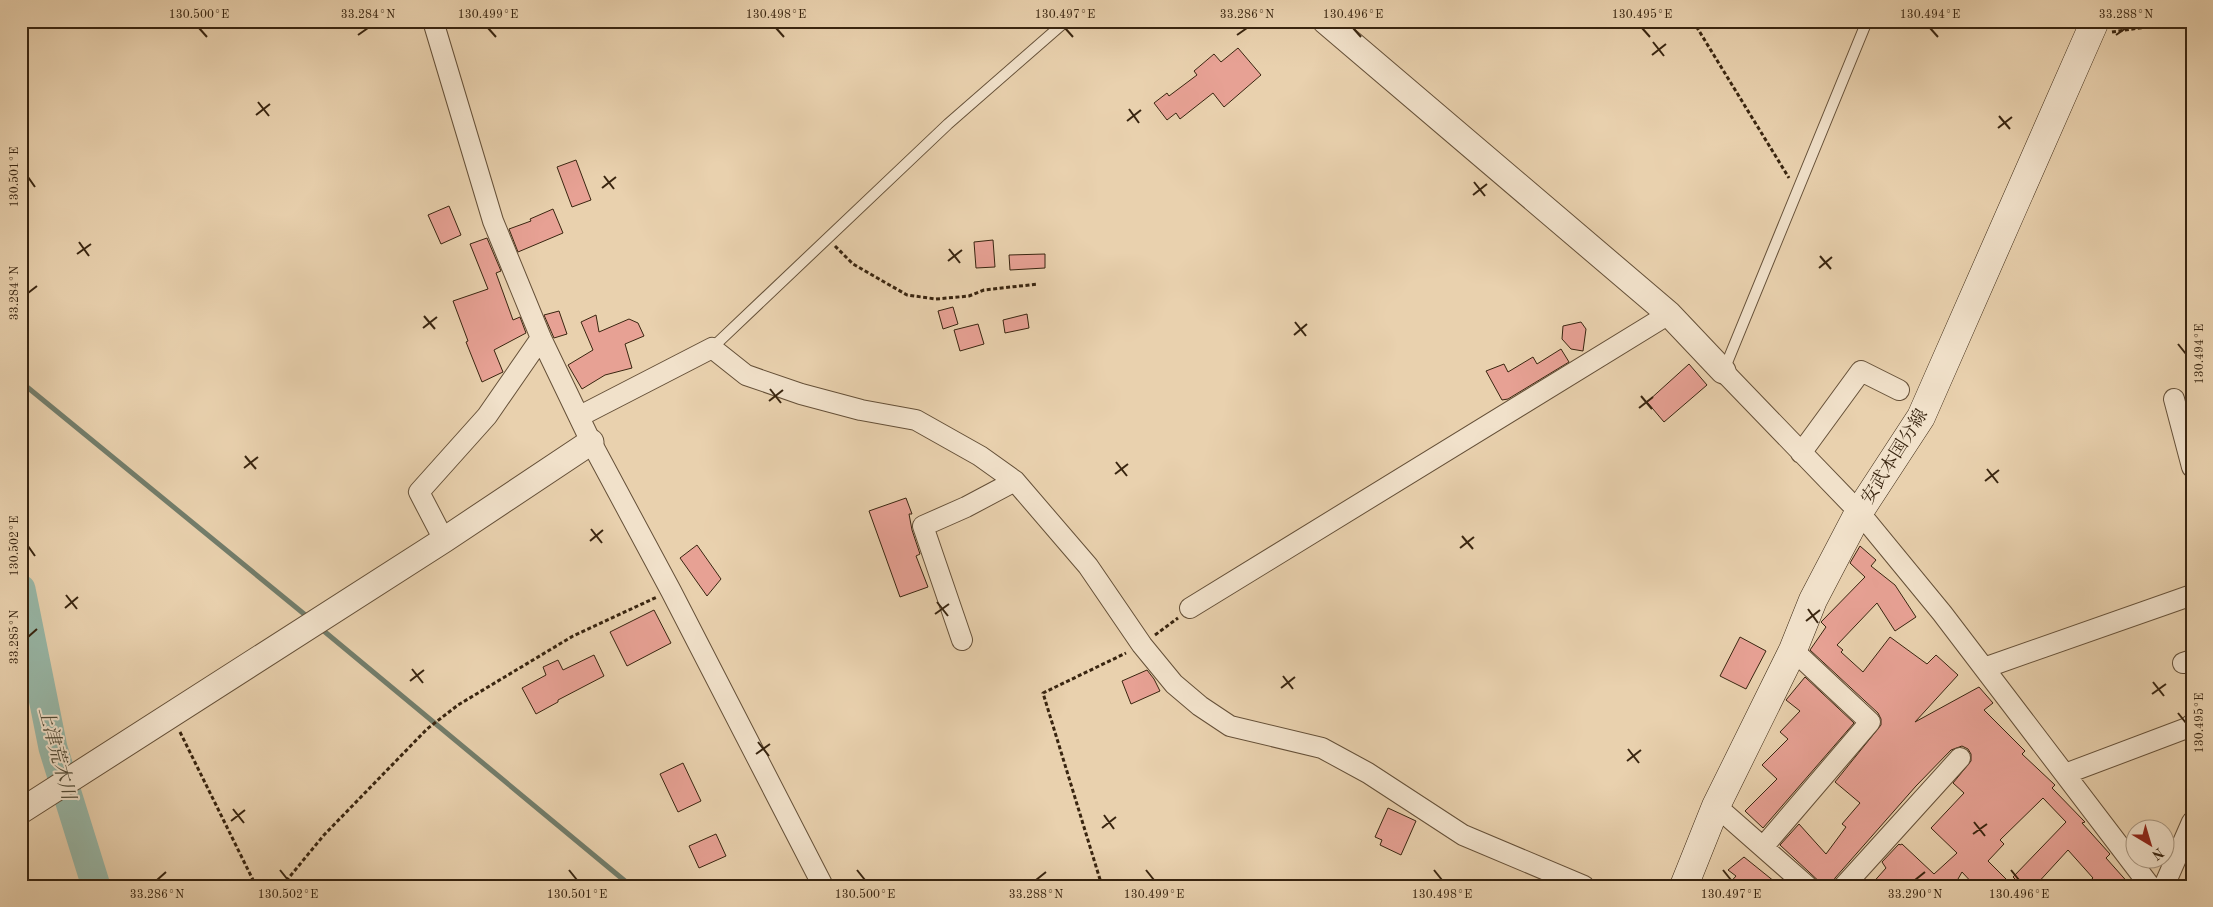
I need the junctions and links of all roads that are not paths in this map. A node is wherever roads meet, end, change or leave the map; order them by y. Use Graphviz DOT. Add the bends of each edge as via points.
graph roads {
  1 [pos="433,21"];
  2 [pos="1066,21"];
  3 [pos="1325,21"];
  4 [pos="1867,21"];
  5 [pos="2092,28"];
  6 [pos="1669,314"];
  7 [pos="541,338"];
  8 [pos="712,348"];
  9 [pos="1723,371"];
  10 [pos="1899,390"];
  11 [pos="2174,399"];
  12 [pos="580,416"];
  13 [pos="591,442"];
  14 [pos="1801,453"];
  15 [pos="2192,467"];
  16 [pos="1016,481"];
  17 [pos="1859,512"];
  18 [pos="444,540"];
  19 [pos="2192,596"];
  20 [pos="1190,608"];
  21 [pos="962,640"];
  22 [pos="1793,650"];
  23 [pos="1984,668"];
  24 [pos="2192,724"];
  25 [pos="1960,758"];
  26 [pos="2065,774"];
  27 [pos="1716,806"];
  28 [pos="21,812"];
  29 [pos="2192,822"];
  30 [pos="1763,847"];
  31 [pos="2151,885"];
  32 [pos="823,886"];
  33 [pos="1584,886"];
  34 [pos="1684,886"];
  35 [pos="1807,886"];
  36 [pos="1844,886"];
  1 -- 7 [label="street" via="493,221"];
  2 -- 8 [label="lane" via="948,124"];
  3 -- 6 [label="street"];
  4 -- 9 [label="lane"];
  5 -- 17 [label="main road, 安武本国分線" via="1921,417"];
  6 -- 9 [label="street"];
  6 -- 20 [label="street"];
  7 -- 12 [label="street"];
  7 -- 18 [label="street" via="487,416 419,492"];
  8 -- 12 [label="street"];
  8 -- 16 [label="street" via="746,375 861,410 916,420 980,456"];
  9 -- 14 [label="street"];
  10 -- 14 [label="street" via="1860,371"];
  11 -- 15 [label="street"];
  12 -- 13 [label="street"];
  13 -- 18 [label="street"];
  13 -- 32 [label="street"];
  14 -- 17 [label="street"];
  16 -- 21 [label="street" via="923,526"];
  16 -- 33 [label="street" via="1088,566 1142,646 1174,684 1200,706 1230,726 1322,748 1368,773 1463,835"];
  17 -- 22 [label="main road, 安武本国分線" via="1813,600"];
  17 -- 23 [label="street"];
  18 -- 28 [label="street"];
  19 -- 23 [label="street"];
  22 -- 27 [label="main road, 安武本国分線"];
  22 -- 30 [label="street" via="1870,722"];
  23 -- 26 [label="street"];
  24 -- 26 [label="street"];
  25 -- 36 [label="street"];
  26 -- 31 [label="street"];
  27 -- 30 [label="street"];
  27 -- 34 [label="main road, 安武本国分線"];
  29 -- 31 [label="street"];
  30 -- 35 [label="street"];
}
